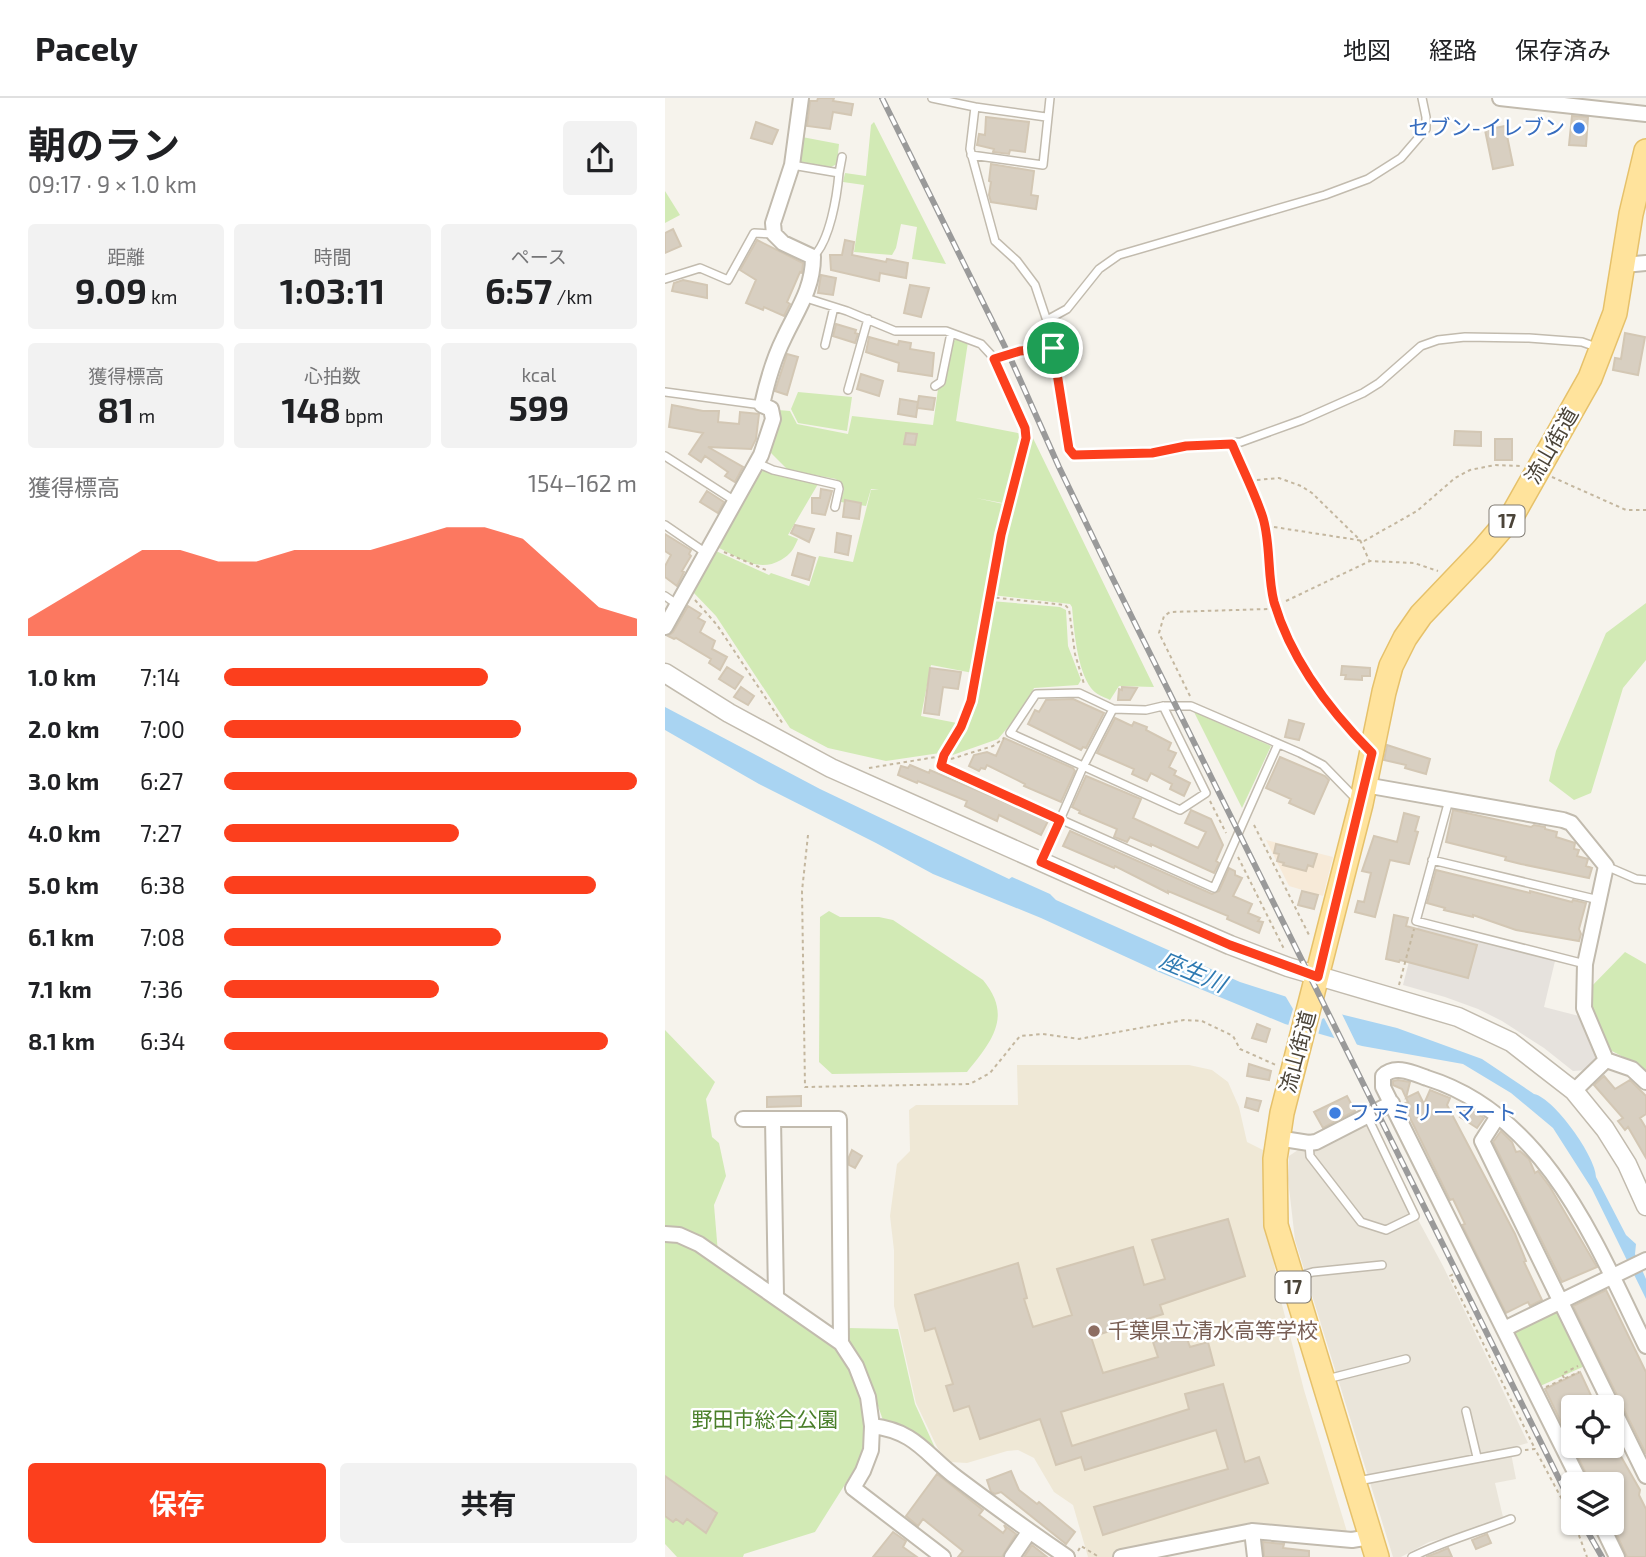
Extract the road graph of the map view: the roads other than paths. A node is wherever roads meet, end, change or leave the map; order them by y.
1 (801, 98) edge
2 (932, 98) edge
3 (1050, 98) edge
4 (1422, 98) edge
5 (1500, 98) edge
6 (975, 107) junction
7 (1646, 114) edge
8 (1046, 117) junction
9 (1646, 151) edge
10 (971, 155) junction
11 (842, 157) dead end
12 (792, 165) junction
13 (839, 173) junction
14 (774, 234) junction
15 (813, 257) junction
16 (1635, 264) edge
17 (665, 279) edge
18 (806, 298) junction
19 (834, 307) junction
20 (868, 319) junction
21 (1047, 320) junction
22 (951, 333) junction
23 (825, 345) dead end
24 (1053, 348) junction
25 (1602, 349) junction
26 (935, 386) dead end
27 (848, 390) dead end
28 (665, 392) edge
29 (762, 405) junction
30 (1232, 444) junction
31 (665, 456) edge
32 (757, 463) junction
33 (736, 502) junction
34 (835, 507) dead end
35 (665, 525) edge
36 (708, 549) junction
37 (665, 596) edge
38 (682, 599) junction
39 (665, 627) edge
40 (665, 673) edge
41 (1163, 706) junction
42 (1113, 709) junction
43 (1277, 744) junction
44 (1372, 753) junction
45 (941, 766) road end
46 (1083, 767) junction
47 (1363, 794) junction
48 (1449, 799) junction
49 (1060, 820) junction
50 (1432, 860) junction
51 (1041, 862) junction
52 (1606, 866) junction
53 (1646, 880) edge
54 (1599, 900) junction
55 (1585, 964) junction
56 (1316, 984) junction
57 (1606, 1060) junction
58 (1646, 1082) edge
59 (1574, 1091) junction
60 (1392, 1103) junction
61 (1367, 1116) junction
62 (1499, 1116) junction
63 (743, 1119) dead end
64 (773, 1119) junction
65 (1277, 1138) junction
66 (1309, 1143) junction
67 (1646, 1206) edge
68 (665, 1234) edge
69 (1646, 1259) edge
70 (1382, 1265) dead end
71 (1616, 1274) junction
72 (1291, 1279) junction
73 (776, 1296) junction
74 (1560, 1300) junction
75 (1504, 1329) junction
76 (841, 1343) junction
77 (1646, 1346) edge
78 (1406, 1359) dead end
79 (1322, 1380) junction
80 (1467, 1411) dead end
81 (872, 1426) junction
82 (1517, 1451) road end
83 (1477, 1457) junction
84 (1576, 1472) edge
85 (1646, 1476) edge
86 (1354, 1482) junction
87 (1511, 1519) dead end
88 (1252, 1531) junction
89 (1029, 1532) junction
90 (1607, 1535) edge
91 (1373, 1547) edge
92 (943, 1557) edge
93 (1012, 1557) edge
94 (1067, 1557) edge
95 (1121, 1557) edge
96 (1255, 1557) edge
97 (1412, 1557) edge
98 (1618, 1557) edge

1 - 12 street
2 - 6 lane
3 - 8 lane
4 - 21 lane
5 - 7 street
6 - 8 lane
6 - 10 lane
8 - 10 lane
9 - 16 main road, 流山街道 / 17
10 - 21 lane
11 - 13 lane
12 - 13 lane
12 - 14 street
13 - 15 lane
14 - 15 street
14 - 17 lane
15 - 18 street
16 - 25 main road, 流山街道 / 17
18 - 19 lane
18 - 29 street
19 - 20 lane
19 - 23 lane
20 - 22 lane
20 - 27 lane
21 - 24 lane
22 - 24 lane
22 - 26 lane
24 - 30 lane
25 - 30 lane
25 - 44 main road, 流山街道 / 17
28 - 29 lane
29 - 32 street
30 - 44 lane
31 - 33 lane
32 - 33 street
32 - 34 lane
33 - 36 street
35 - 36 lane
36 - 38 street
37 - 38 lane
38 - 39 street
40 - 51 street
41 - 42 lane
41 - 43 lane
41 - 46 lane
42 - 46 lane
42 - 46 lane
43 - 47 lane
43 - 49 lane
44 - 47 main road, 流山街道 / 17
45 - 49 lane
46 - 49 lane
47 - 48 street
47 - 56 main road, 流山街道 / 17
48 - 50 lane
48 - 52 street
49 - 51 lane
50 - 54 lane
50 - 55 lane
51 - 56 street
52 - 53 lane
52 - 54 street
54 - 55 street
55 - 57 street
56 - 59 street
56 - 65 main road, 流山街道 / 17
57 - 58 street
57 - 59 street
59 - 67 street
60 - 61 street
60 - 62 street
60 - 75 street
61 - 66 street
61 - 66 lane
62 - 71 street
62 - 74 street
63 - 64 street
64 - 73 street
64 - 76 street
65 - 66 street
65 - 72 main road, 流山街道 / 17
68 - 73 street
69 - 71 street
70 - 72 lane
71 - 74 street
71 - 77 street
72 - 79 main road, 流山街道 / 17
73 - 76 street
74 - 75 street
74 - 85 street
75 - 84 street
76 - 81 street
78 - 79 lane
79 - 86 main road, 流山街道 / 17
80 - 83 lane
81 - 89 street
81 - 92 street
82 - 83 lane
83 - 86 lane
86 - 91 main road, 流山街道 / 17
87 - 97 lane
88 - 91 street
88 - 95 street
88 - 96 street
89 - 93 street
89 - 94 street
90 - 98 street

